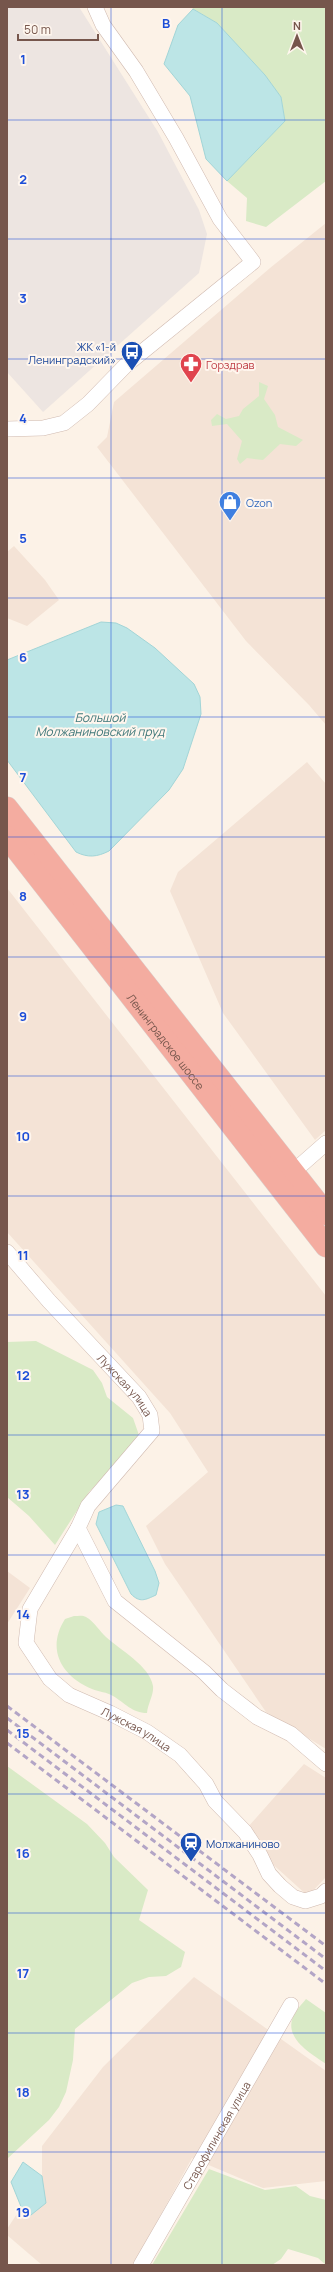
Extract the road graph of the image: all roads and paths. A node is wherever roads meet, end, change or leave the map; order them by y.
1 (95, 7) edge
2 (7, 429) edge
3 (7, 808) edge
4 (7, 837) edge
5 (326, 1143) edge
6 (293, 1172) junction
7 (326, 1214) edge
8 (326, 1246) edge
9 (7, 1252) edge
10 (78, 1528) junction
11 (326, 1764) edge
12 (326, 1891) edge
13 (291, 2005) dead end
14 (141, 2265) edge

1 - 2 street
3 - 6 highway, Ленинградское шоссе
4 - 8 highway, Ленинградское шоссе
5 - 6 street
6 - 7 highway, Ленинградское шоссе
9 - 10 street, Лужская улица
10 - 11 street
10 - 12 street, Лужская улица
13 - 14 street, Старофилинская улица

